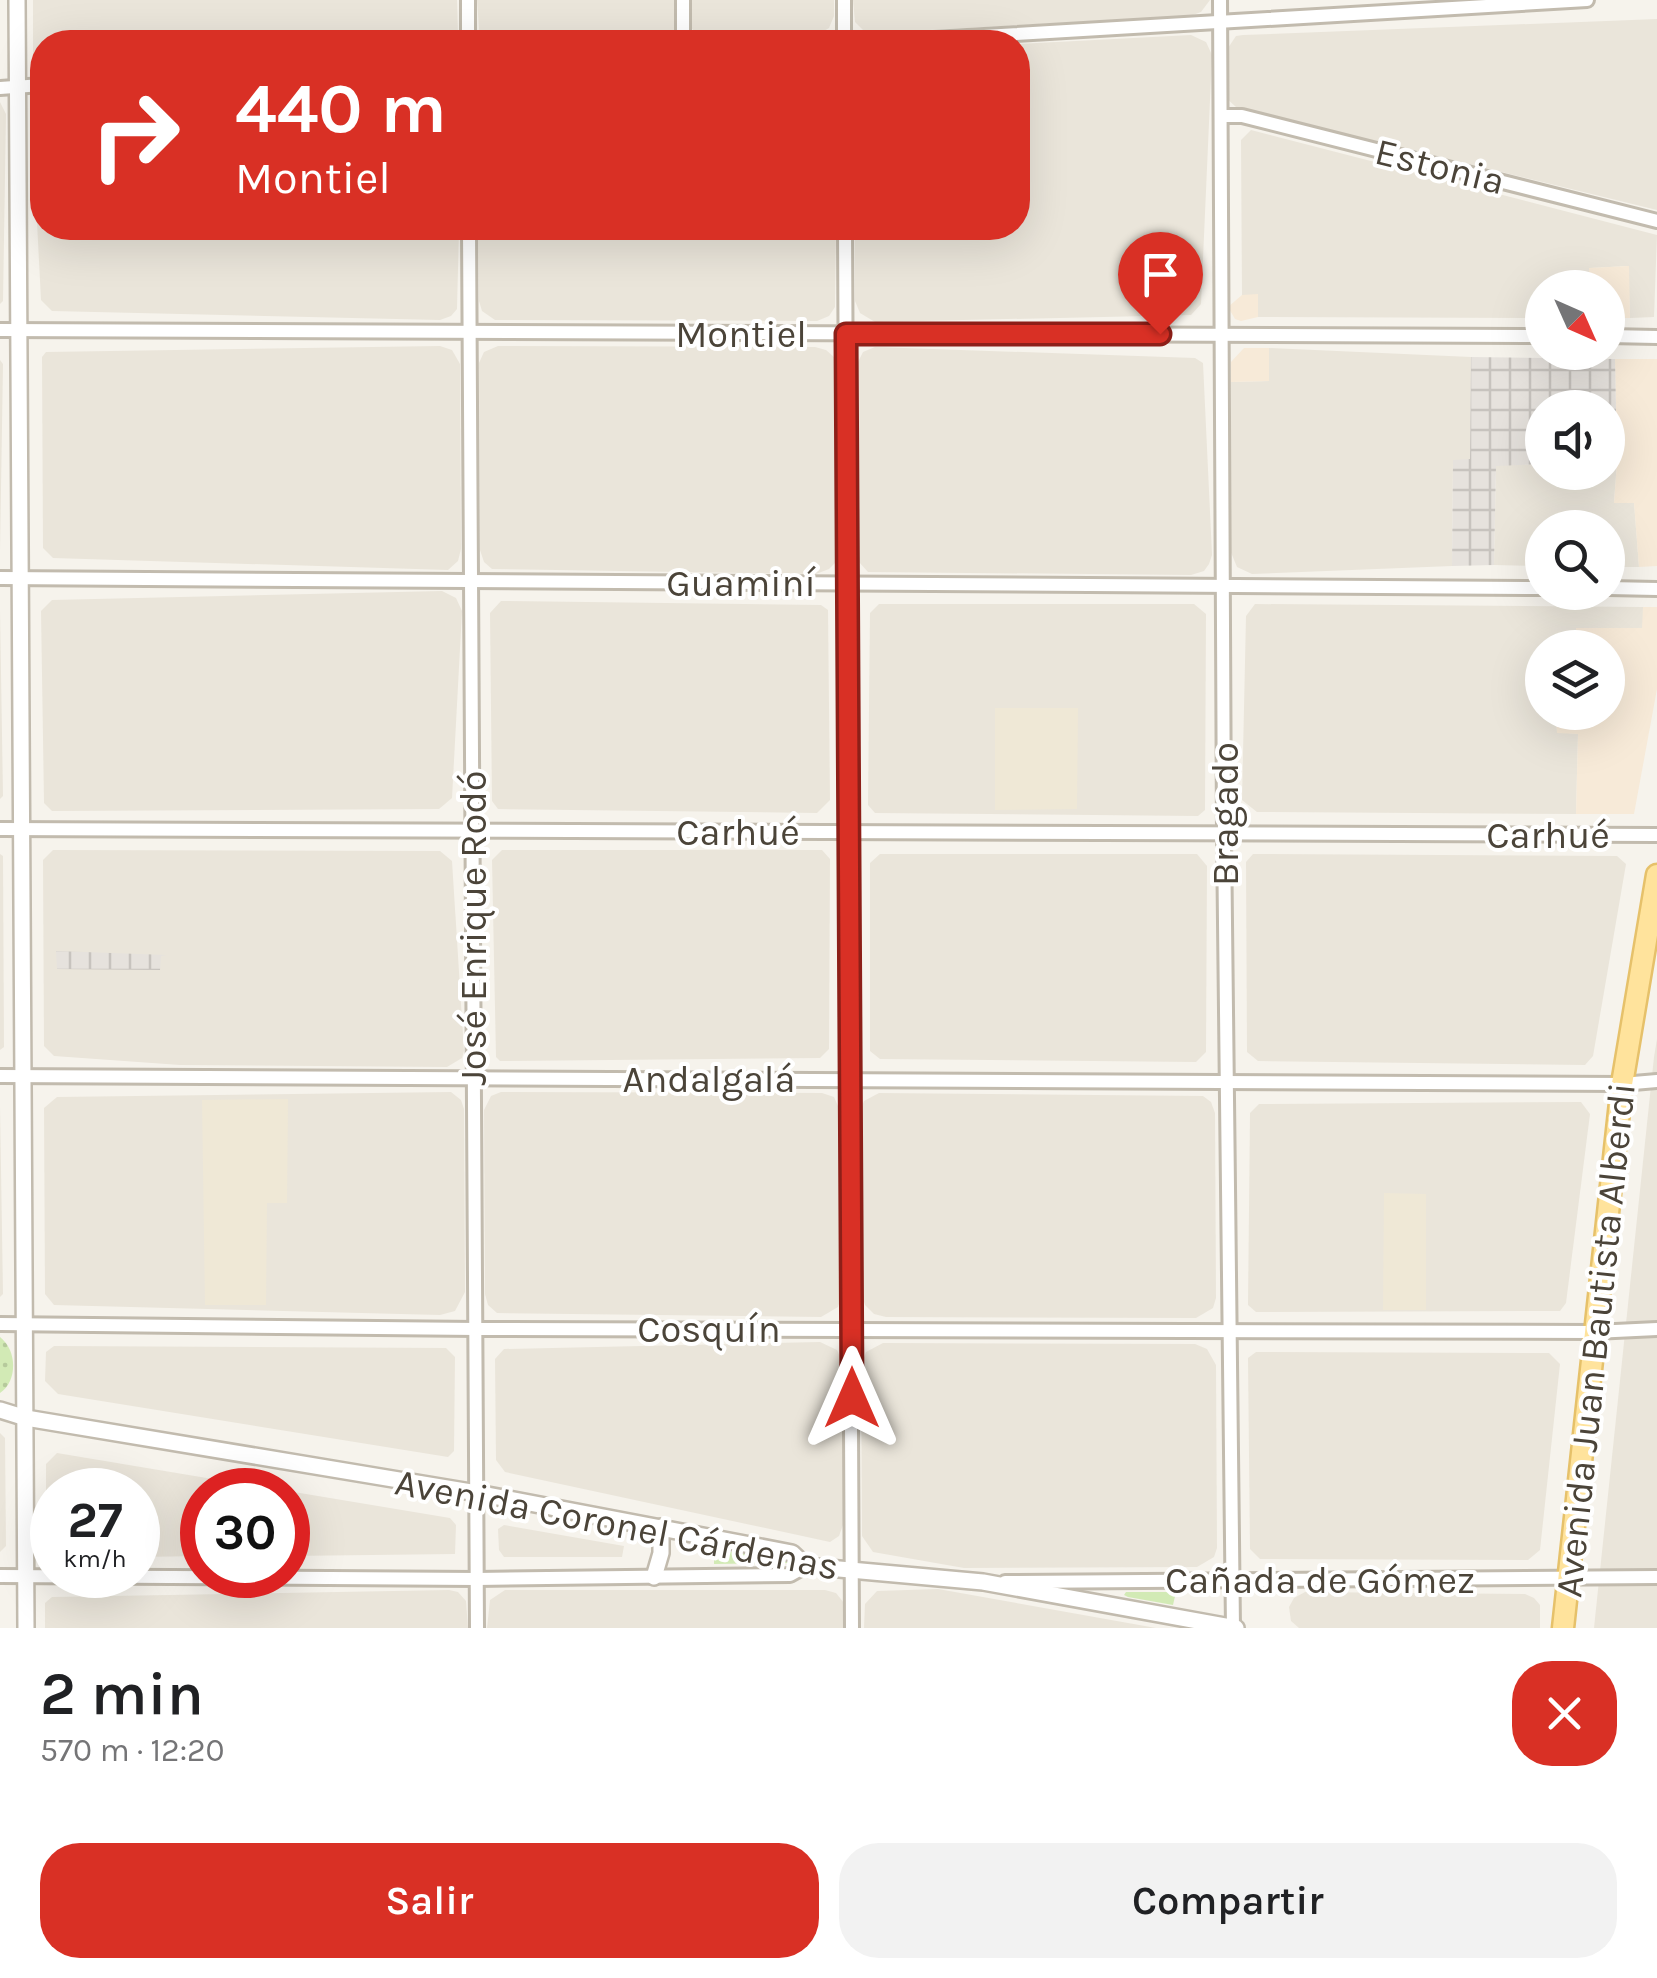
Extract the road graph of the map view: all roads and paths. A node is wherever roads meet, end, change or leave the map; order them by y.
1 (18, 0) edge
2 (468, 0) edge
3 (683, 0) edge
4 (844, 0) edge
5 (1220, 0) edge
6 (1587, 0) edge
7 (1220, 24) junction
8 (468, 30) edge
9 (683, 30) edge
10 (844, 30) edge
11 (1030, 34) edge
12 (18, 86) junction
13 (30, 86) edge
14 (0, 88) edge
15 (1222, 116) junction
16 (1657, 221) edge
17 (469, 240) edge
18 (845, 240) edge
19 (0, 330) edge
20 (20, 330) junction
21 (469, 334) junction
22 (846, 334) junction
23 (1222, 334) junction
24 (1525, 336) edge
25 (1625, 336) edge
26 (1657, 337) edge
27 (0, 578) edge
28 (22, 578) junction
29 (472, 582) junction
30 (848, 584) junction
31 (1226, 585) junction
32 (1525, 588) edge
33 (1625, 588) edge
34 (1657, 589) edge
35 (0, 829) edge
36 (23, 829) junction
37 (472, 832) junction
38 (848, 832) junction
39 (1224, 834) junction
40 (1657, 836) edge
41 (1657, 874) edge
42 (1653, 925) edge
43 (0, 1076) edge
44 (24, 1076) junction
45 (474, 1079) junction
46 (850, 1079) junction
47 (1657, 1081) edge
48 (1227, 1082) junction
49 (1622, 1084) junction
50 (0, 1324) edge
51 (24, 1324) junction
52 (852, 1328) junction
53 (476, 1329) junction
54 (1657, 1329) edge
55 (1230, 1330) junction
56 (1594, 1332) junction
57 (0, 1410) edge
58 (26, 1418) junction
59 (477, 1493) junction
60 (661, 1527) junction
61 (806, 1566) junction
62 (852, 1570) junction
63 (0, 1576) edge
64 (26, 1576) junction
65 (654, 1576) junction
66 (1657, 1577) edge
67 (477, 1579) junction
68 (1569, 1579) junction
69 (1232, 1580) junction
70 (983, 1582) junction
71 (26, 1628) edge
72 (477, 1628) edge
73 (852, 1628) edge
74 (1234, 1628) edge
75 (1563, 1628) edge

1 - 12 street
2 - 8 street
3 - 9 street
4 - 10 street
5 - 7 street, Bragado
6 - 7 street
7 - 11 street
7 - 15 street, Bragado
12 - 13 street
12 - 14 street
12 - 20 street
15 - 16 street, Estonia
15 - 23 street, Bragado
17 - 21 street, José Enrique Rodó
18 - 22 street
19 - 20 street, Montiel
20 - 21 street, Montiel
20 - 28 street
21 - 22 street, Montiel
21 - 29 street, José Enrique Rodó
22 - 23 street, Montiel
22 - 30 street
23 - 24 street, Montiel
23 - 31 street, Bragado
25 - 26 street
27 - 28 street, Guaminí
28 - 29 street, Guaminí
28 - 36 street
29 - 30 street, Guaminí
29 - 37 street, José Enrique Rodó
30 - 31 street, Guaminí
30 - 38 street
31 - 32 street, Guaminí
31 - 39 street, Bragado
33 - 34 street
35 - 36 street, Carhué
36 - 37 street, Carhué
36 - 44 street
37 - 38 street, Carhué
37 - 45 street, José Enrique Rodó
38 - 39 street, Carhué
38 - 46 street
39 - 40 street, Carhué
39 - 48 street, Bragado
41 - 42 main road, Avenida Juan Bautista Alberdi
42 - 49 main road, Avenida Juan Bautista Alberdi
43 - 44 street, Andalgalá
44 - 45 street, Andalgalá
44 - 51 street
45 - 46 street, Andalgalá
45 - 53 street, José Enrique Rodó
46 - 48 street, Andalgalá
46 - 52 street
47 - 49 street, Andalgalá
48 - 49 street, Andalgalá
48 - 55 street, Bragado
49 - 56 main road, Avenida Juan Bautista Alberdi
50 - 51 street, Cosquín
51 - 53 street, Cosquín
51 - 58 street
52 - 53 street, Cosquín
52 - 55 street, Cosquín
52 - 62 street
53 - 59 street, José Enrique Rodó
54 - 56 street, Cosquín
55 - 56 street, Cosquín
55 - 69 street, Bragado
56 - 68 main road, Avenida Juan Bautista Alberdi
57 - 58 street, Avenida Coronel Cárdenas
58 - 59 street, Avenida Coronel Cárdenas
58 - 64 street
59 - 60 street, Avenida Coronel Cárdenas
59 - 67 street, José Enrique Rodó
60 - 61 street, Avenida Coronel Cárdenas
60 - 65 street
61 - 62 street, Avenida Coronel Cárdenas
61 - 65 street
62 - 70 street, Avenida Coronel Cárdenas
62 - 73 street
63 - 64 street
64 - 67 street
64 - 71 street
65 - 67 street
66 - 68 street, Cañada de Gómez
67 - 72 street, José Enrique Rodó
68 - 69 street, Cañada de Gómez
68 - 75 main road, Avenida Juan Bautista Alberdi
69 - 70 street, Cañada de Gómez
69 - 74 street, Bragado
70 - 74 street, Avenida Coronel Cárdenas

